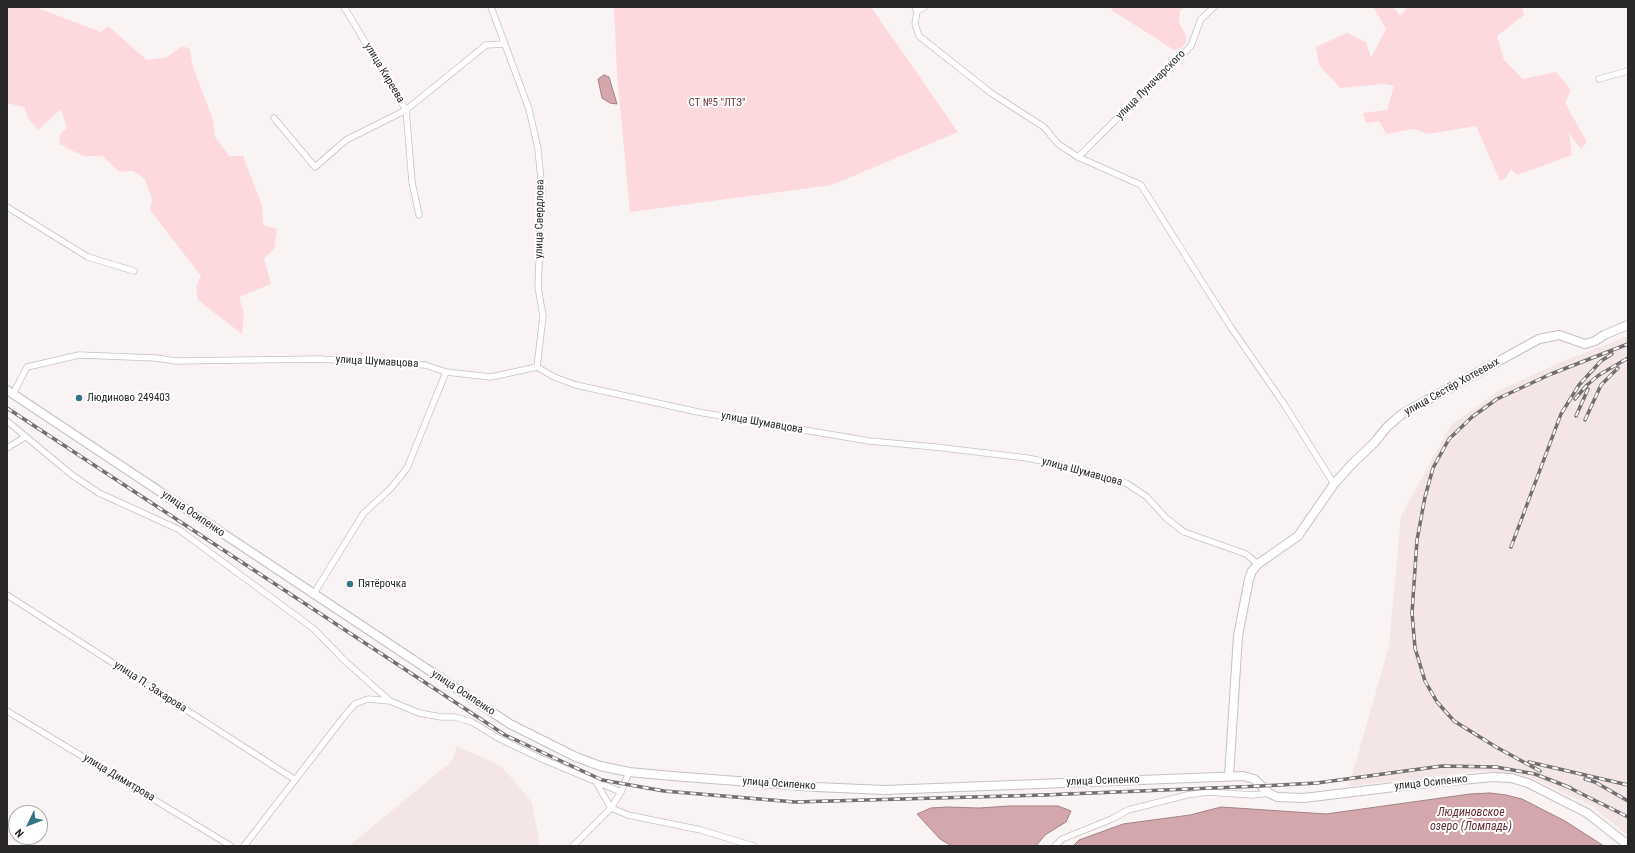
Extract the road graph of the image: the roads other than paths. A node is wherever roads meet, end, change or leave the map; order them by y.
1 (344, 7) edge
2 (491, 7) edge
3 (924, 7) edge
4 (1214, 7) edge
5 (916, 9) edge
6 (505, 44) junction
7 (1628, 70) edge
8 (1599, 79) dead end
9 (406, 110) junction
10 (274, 118) dead end
11 (1078, 157) junction
12 (7, 207) edge
13 (419, 215) dead end
14 (134, 271) dead end
15 (1628, 325) edge
16 (245, 358) joint
17 (537, 367) junction
18 (446, 372) junction
19 (10, 392) edge
20 (7, 421) edge
21 (25, 437) junction
22 (7, 448) edge
23 (1334, 484) junction
24 (1258, 564) junction
25 (7, 595) edge
26 (313, 595) junction
27 (390, 701) junction
28 (7, 711) edge
29 (629, 772) junction
30 (1229, 776) junction
31 (294, 779) junction
32 (596, 782) junction
33 (621, 792) junction
34 (1269, 793) junction
35 (611, 808) junction
36 (1628, 845) edge
37 (231, 846) edge
38 (244, 846) edge
39 (573, 846) edge
40 (753, 846) edge
41 (1054, 846) edge

1 - 9 street, улица Киреева
2 - 6 street, улица Свердлова
3 - 5 street
4 - 11 street, улица Луначарского
5 - 11 street
6 - 9 street
6 - 17 street, улица Свердлова
7 - 8 street
9 - 10 street
9 - 13 street, улица Киреева
11 - 23 street
12 - 14 street
15 - 23 street, улица Сестёр Хотеевых
16 - 18 street, улица Шумавцова
16 - 19 street, улица Осипенко
17 - 18 street, улица Шумавцова
17 - 24 street, улица Шумавцова
18 - 26 street
19 - 26 street, улица Осипенко
20 - 21 street
21 - 22 street
21 - 27 street
23 - 24 street, улица Сестёр Хотеевых
24 - 30 street
25 - 31 street, улица П. Захарова
26 - 29 street, улица Осипенко
27 - 31 street
27 - 32 street
28 - 37 street, улица Димитрова
29 - 30 street, улица Осипенко
29 - 33 street
30 - 34 street, улица Осипенко
31 - 38 street
32 - 33 street
32 - 35 street
33 - 35 street
34 - 36 street, улица Осипенко
34 - 41 street
35 - 39 street
35 - 40 street

